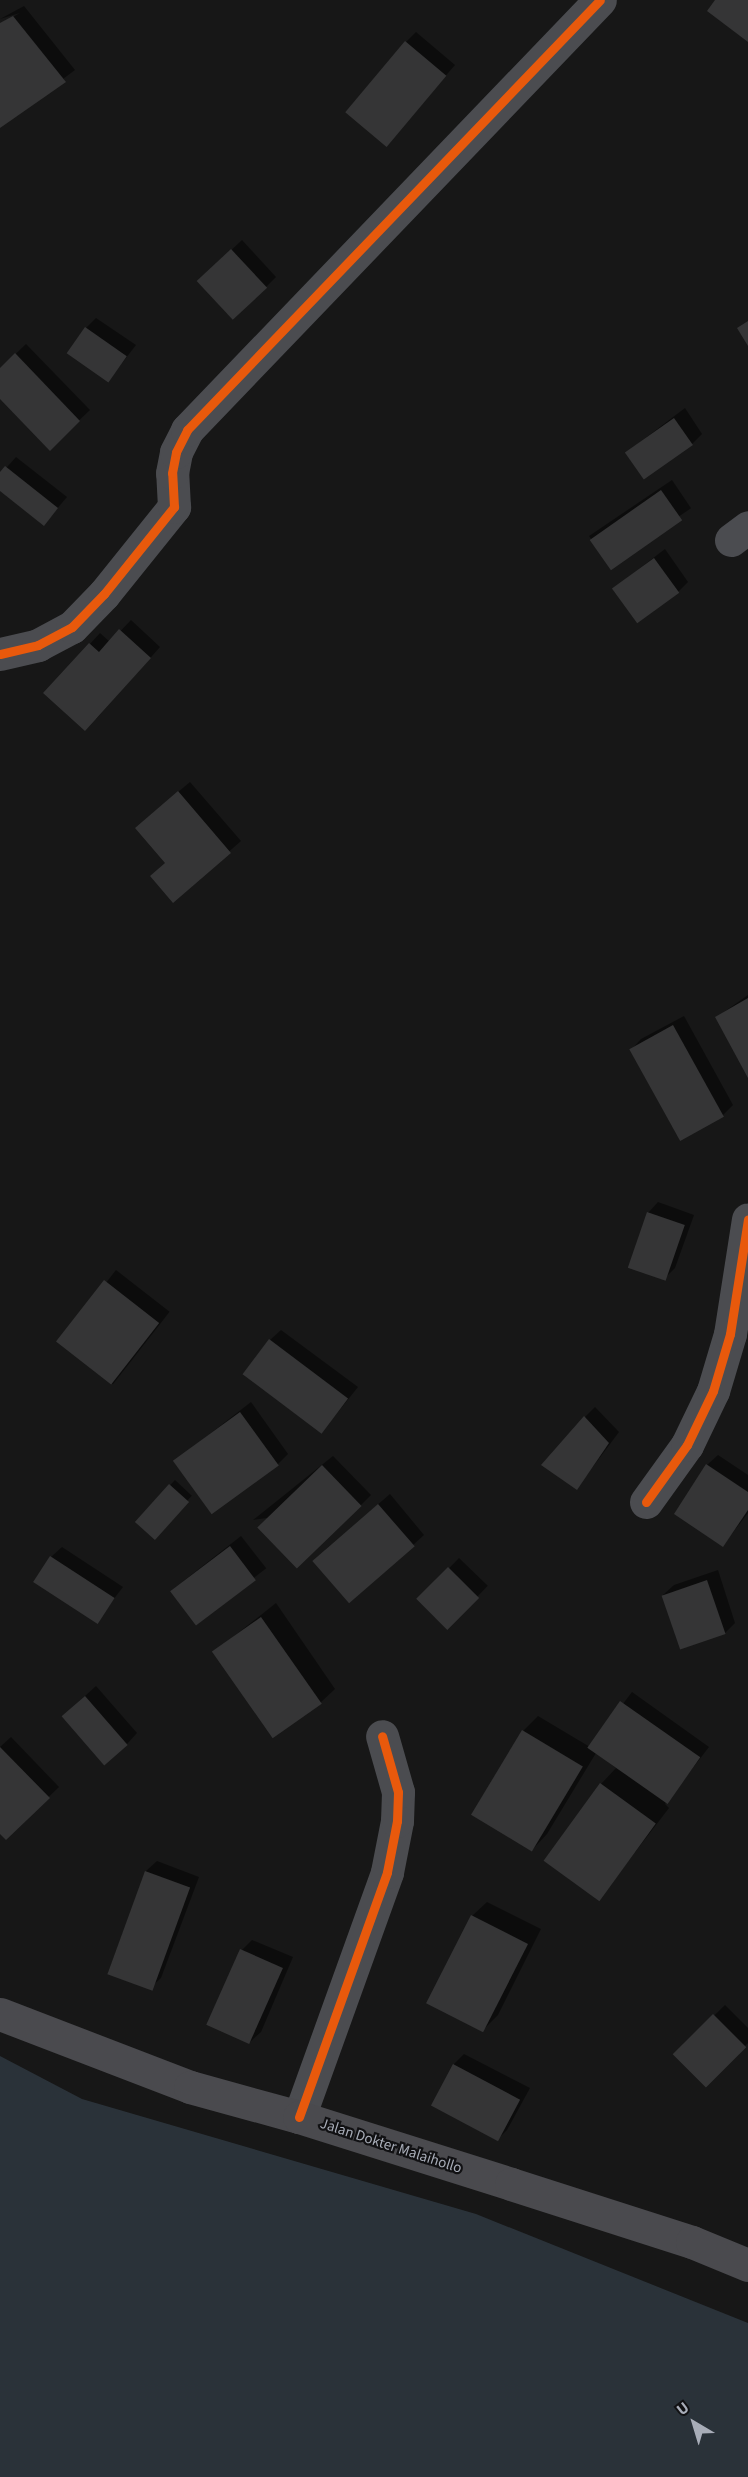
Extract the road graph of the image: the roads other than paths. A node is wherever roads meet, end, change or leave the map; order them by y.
1 (600, 0) edge
2 (0, 654) edge
3 (748, 1219) edge
4 (646, 1502) dead end
5 (382, 1736) dead end
6 (0, 2014) edge
7 (299, 2116) junction
8 (748, 2265) edge

1 - 2 street
3 - 4 street
5 - 7 street
6 - 7 main road, Jalan Dokter Malaihollo
7 - 8 main road, Jalan Dokter Malaihollo

